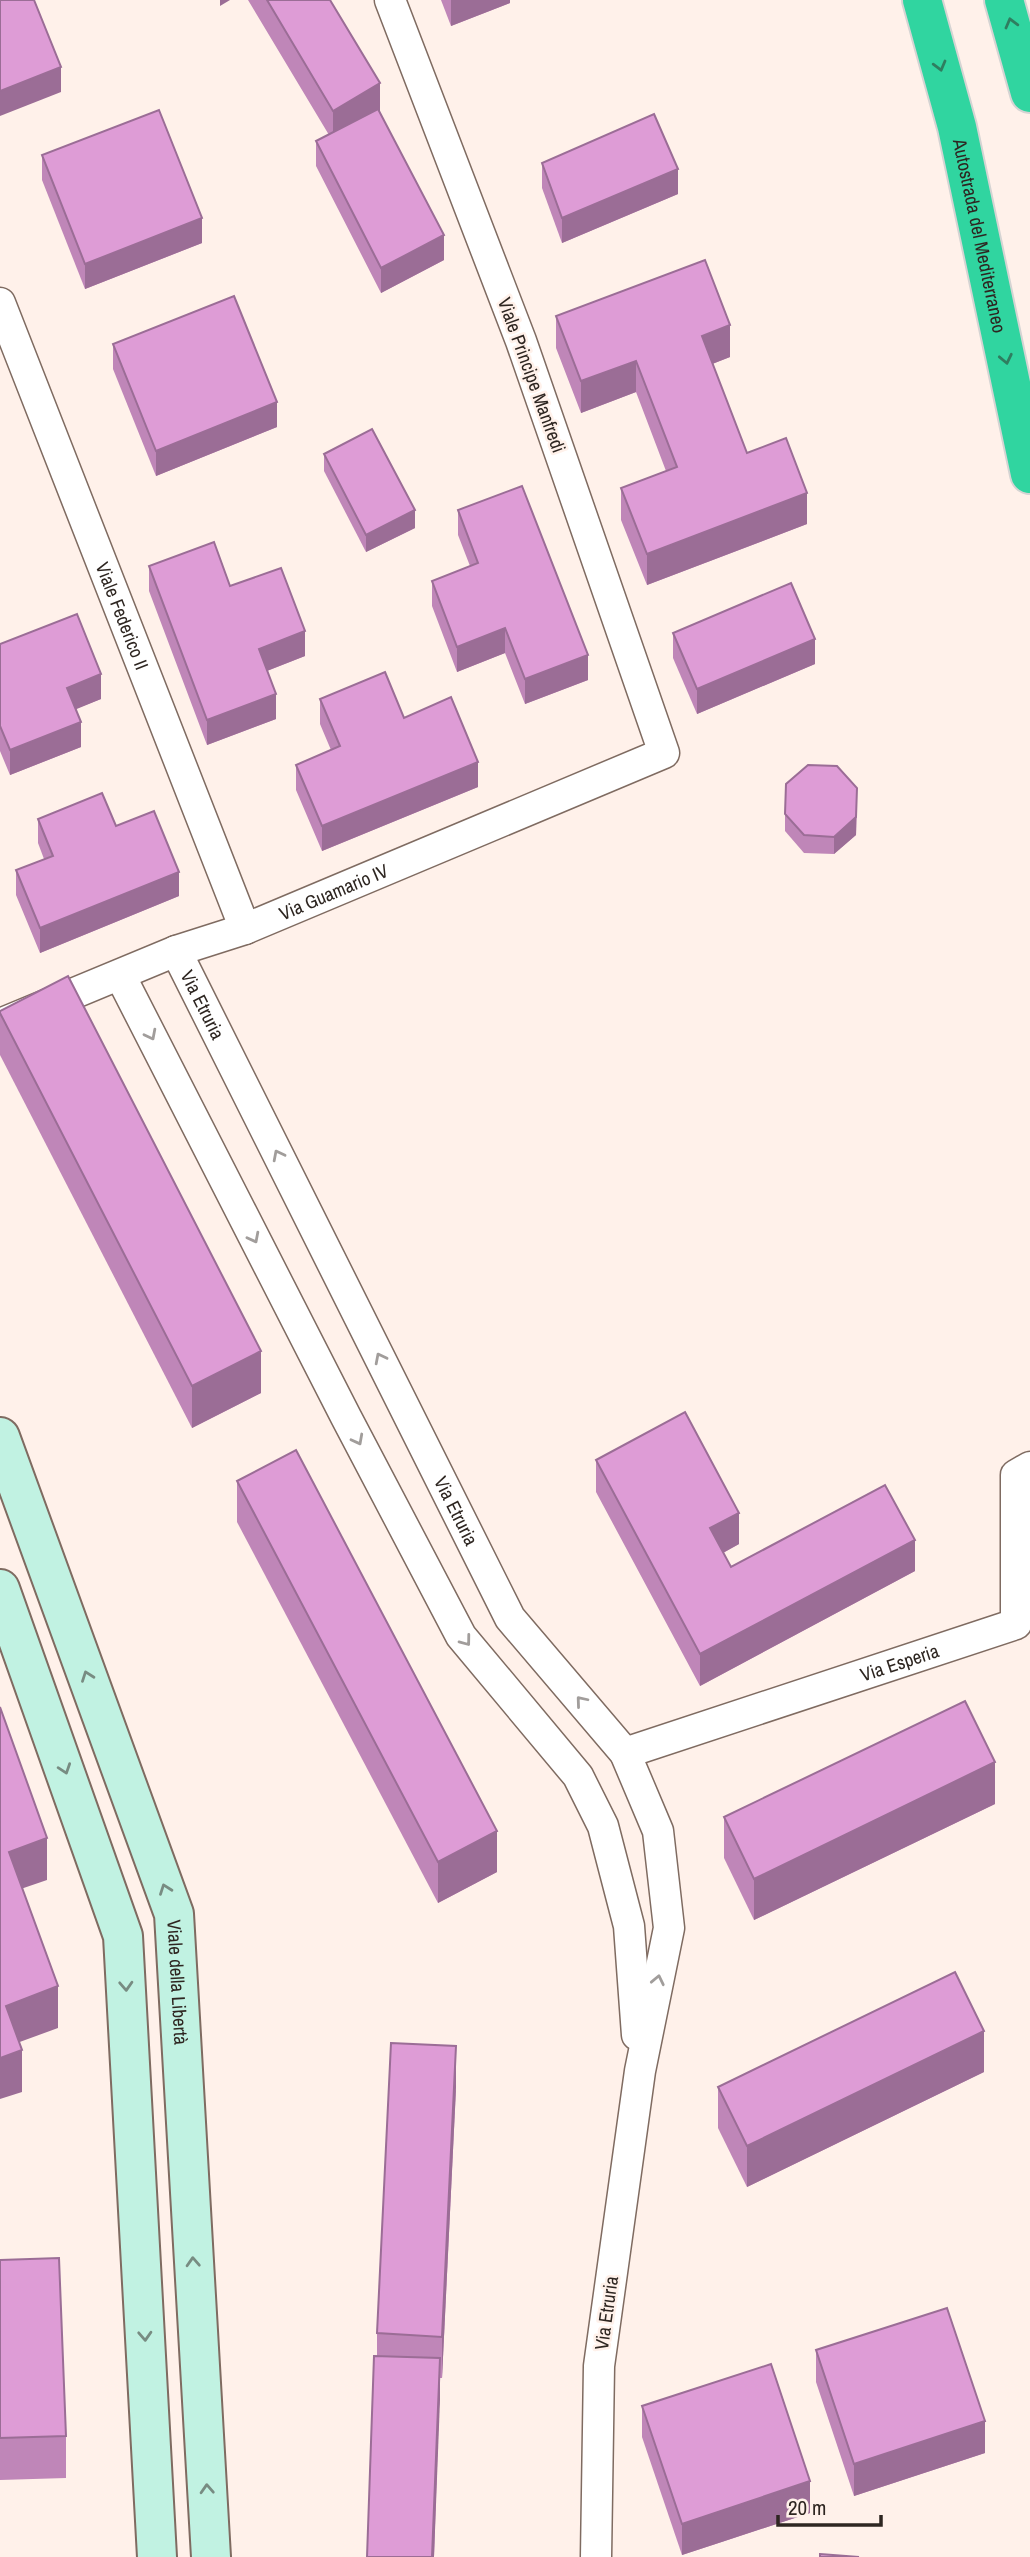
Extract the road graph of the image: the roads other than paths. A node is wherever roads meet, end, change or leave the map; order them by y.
1 (390, 0) edge
2 (922, 0) edge
3 (1004, 0) edge
4 (1030, 93) edge
5 (0, 303) edge
6 (1030, 474) edge
7 (664, 753) joint
8 (245, 929) junction
9 (176, 951) junction
10 (120, 975) junction
11 (0, 1024) edge
12 (0, 1437) edge
13 (1030, 1467) edge
14 (0, 1589) edge
15 (11, 1654) edge
16 (625, 1753) junction
17 (639, 2070) junction
18 (157, 2557) edge
19 (211, 2557) edge
20 (596, 2557) edge

1 - 7 street, Viale Principe Manfredi
2 -> 6 highway, Autostrada del Mediterraneo
4 -> 3 highway
5 - 8 street, Viale Federico II
7 - 8 street, Via Guamario IV
8 - 9 street, Via Guamario IV
9 - 10 street, Via Guamario IV
16 -> 9 street, Via Etruria
10 - 11 street, Via Guamario IV
10 -> 17 street, Via Etruria
19 -> 12 street, Viale della Libertà
13 - 16 street, Via Esperia
14 - 15 street
15 -> 18 street
17 -> 16 street, Via Etruria
17 - 20 street, Via Etruria

